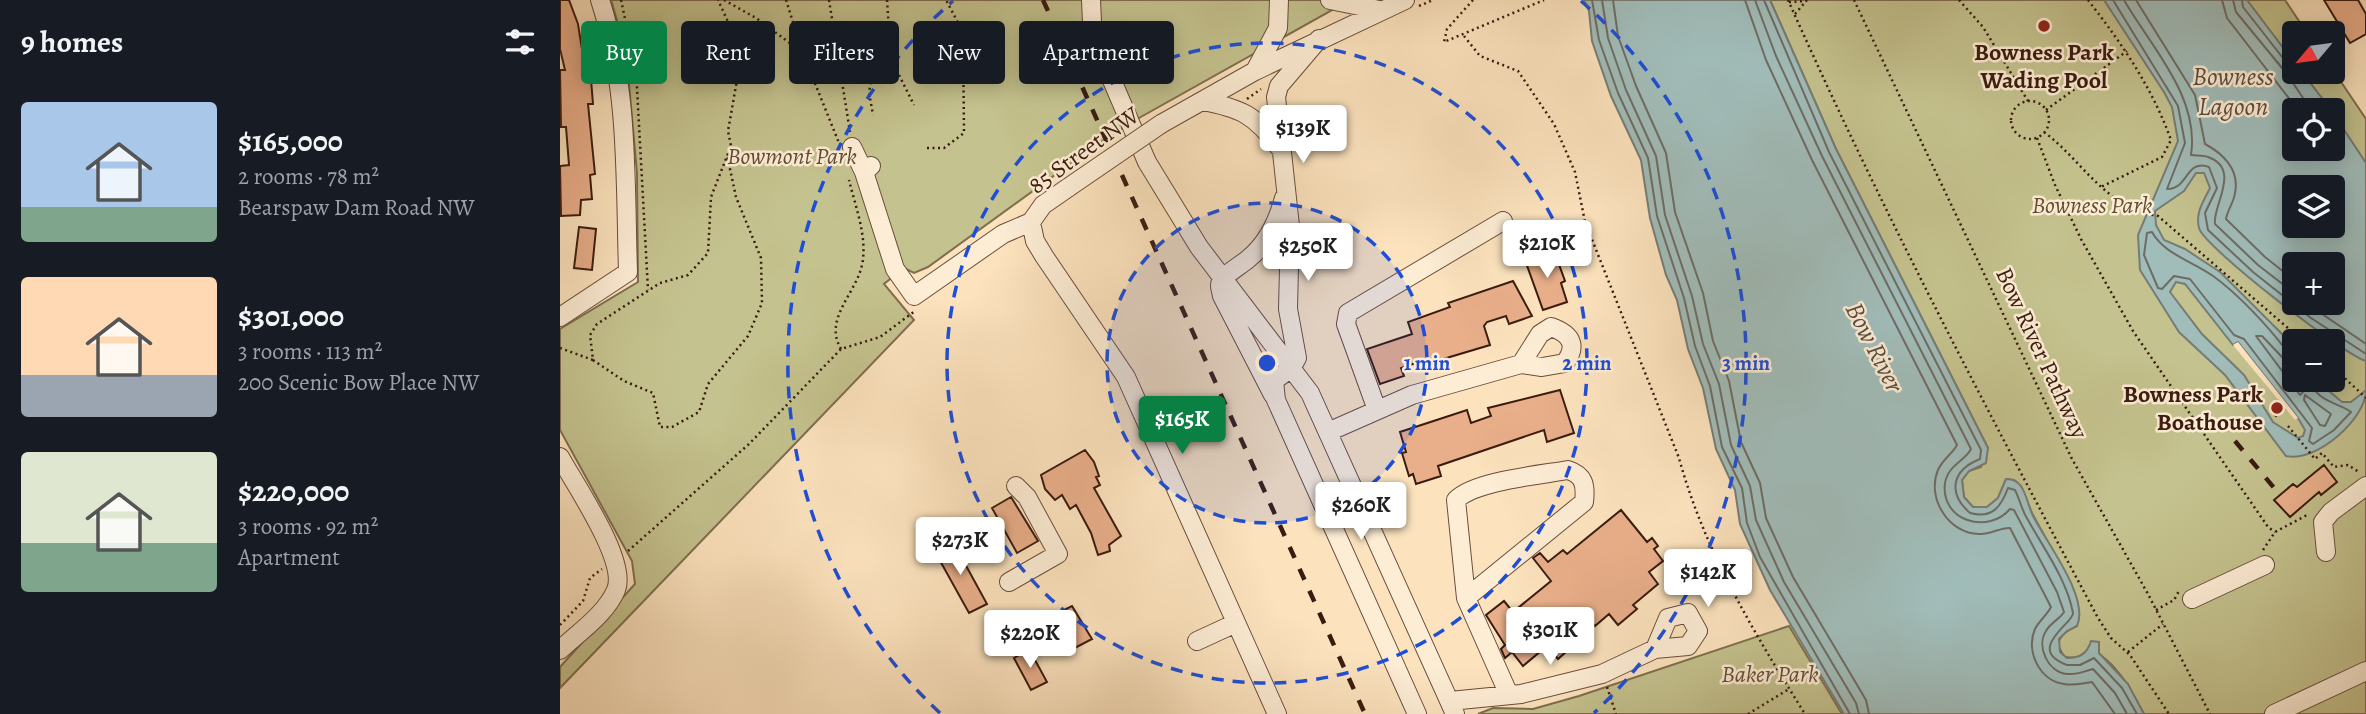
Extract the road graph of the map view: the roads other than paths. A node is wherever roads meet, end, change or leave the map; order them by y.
1 (600, 0) edge
2 (1091, 0) edge
3 (1279, 0) edge
4 (1330, 0) edge
5 (1405, 0) edge
6 (1379, 10) junction
7 (1319, 39) junction
8 (1255, 71) junction
9 (1202, 101) junction
10 (852, 147) road end
11 (1279, 147) junction
12 (1286, 191) junction
13 (1503, 221) dead end
14 (1031, 222) junction
15 (1223, 279) junction
16 (560, 317) edge
17 (1521, 364) dead end
18 (1292, 367) junction
19 (1276, 400) junction
20 (1377, 410) junction
21 (1328, 432) junction
22 (560, 457) edge
23 (1016, 486) dead end
24 (2366, 486) edge
25 (2326, 552) dead end
26 (2261, 560) road end
27 (1009, 582) dead end
28 (2189, 593) road end
29 (1466, 597) junction
30 (1236, 623) junction
31 (1197, 640) dead end
32 (1655, 649) dead end
33 (560, 650) edge
34 (2366, 671) edge
35 (1509, 695) junction
36 (1453, 707) edge
37 (1277, 714) edge
38 (1417, 714) edge
39 (2274, 714) edge

1 - 16 street
2 - 15 street
3 - 8 street
4 - 6 street
5 - 6 street, 85 Street NW
6 - 7 street, 85 Street NW
7 - 8 street, 85 Street NW
7 - 11 street
8 - 9 street, 85 Street NW
9 - 11 street
9 - 14 street, 85 Street NW, bridge
10 - 14 street, 85 Street NW
11 - 12 street
12 - 15 street
12 - 18 street
13 - 20 street
14 - 30 street
15 - 18 street
15 - 19 street
17 - 20 street
18 - 19 street
18 - 21 street
19 - 38 street
20 - 21 street
21 - 36 street
22 - 33 street
23 - 27 street
24 - 25 street
26 - 28 street
29 - 29 street
29 - 35 street
30 - 31 street
30 - 37 street
32 - 35 street
34 - 39 street
35 - 36 street

